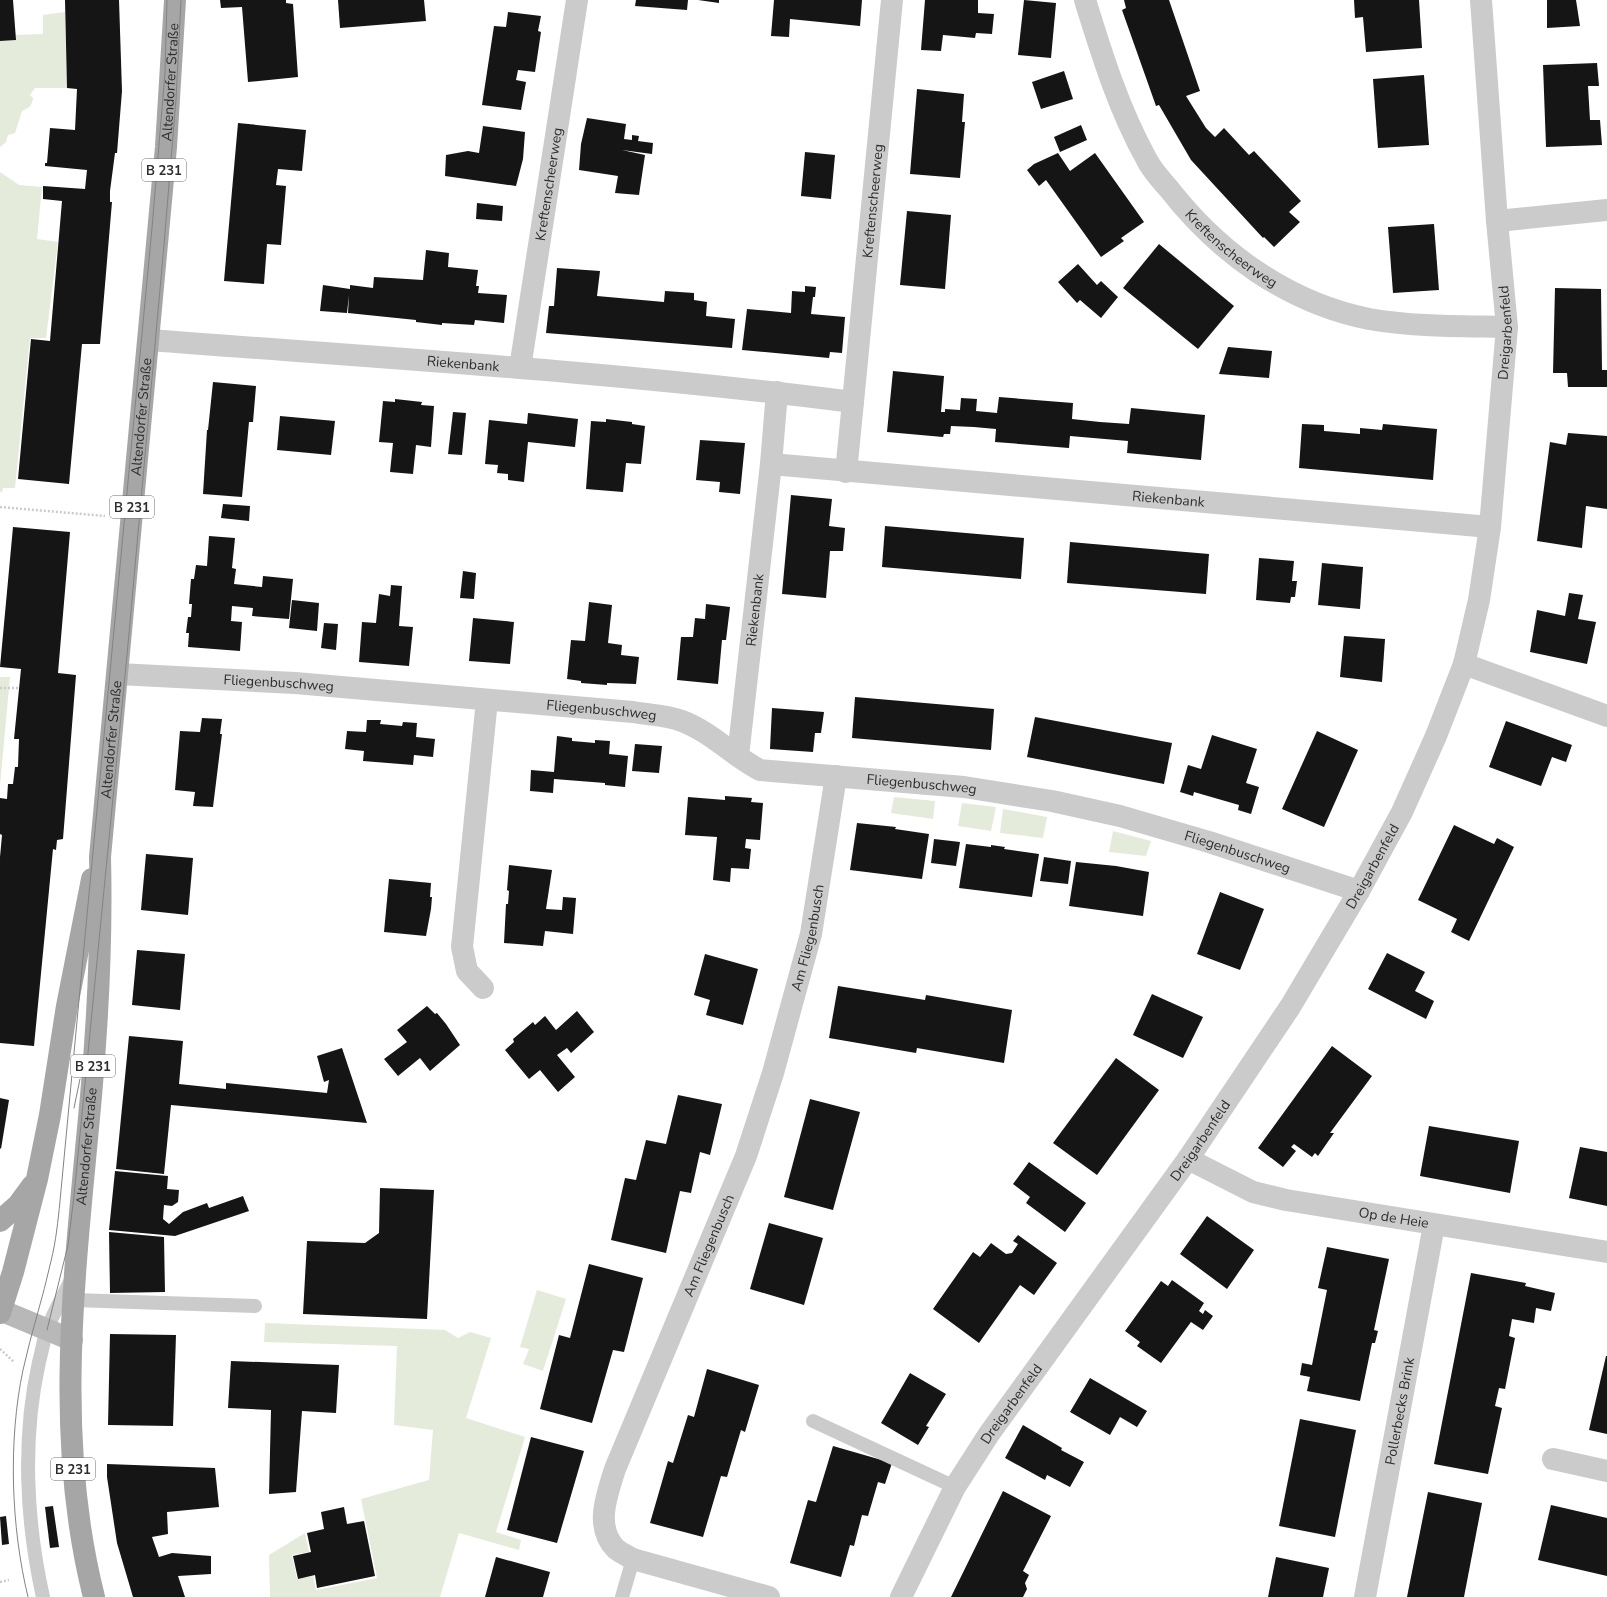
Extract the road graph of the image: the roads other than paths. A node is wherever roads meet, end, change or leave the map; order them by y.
1 (175, 0) edge
2 (577, 0) edge
3 (892, 0) edge
4 (1085, 0) edge
5 (1481, 0) edge
6 (1607, 210) edge
7 (1497, 221) junction
8 (1508, 327) junction
9 (149, 340) junction
10 (520, 368) junction
11 (778, 392) junction
12 (853, 402) junction
13 (771, 464) junction
14 (846, 472) junction
15 (1490, 527) junction
16 (1464, 664) junction
17 (118, 674) junction
18 (486, 700) junction
19 (1607, 716) edge
20 (738, 756) junction
21 (836, 776) junction
22 (100, 858) junction
23 (1359, 891) junction
24 (483, 988) dead end
25 (1188, 1159) junction
26 (37, 1179) junction
27 (0, 1221) edge
28 (1434, 1225) junction
29 (1607, 1252) edge
30 (74, 1274) junction
31 (73, 1300) junction
32 (255, 1306) dead end
33 (0, 1311) edge
34 (47, 1330) junction
35 (72, 1340) junction
36 (813, 1420) dead end
37 (1553, 1459) dead end
38 (1607, 1471) edge
39 (955, 1487) junction
40 (633, 1559) junction
41 (43, 1597) edge
42 (94, 1597) edge
43 (622, 1597) edge
44 (769, 1597) edge
45 (901, 1597) edge
46 (1365, 1597) edge

1 - 9 main road, Altendorfer Straße / B 231
2 - 10 street, Kreftenscheerweg
3 - 12 street, Kreftenscheerweg
4 - 8 street, Kreftenscheerweg
5 - 7 street, Dreigarbenfeld
6 - 7 street
7 - 8 street, Dreigarbenfeld
8 - 15 street, Dreigarbenfeld
9 - 10 street, Riekenbank
9 - 17 main road, Altendorfer Straße / B 231
10 - 11 street, Riekenbank
11 - 12 street, Riekenbank
11 - 13 street, Riekenbank
12 - 14 street
13 - 14 street, Riekenbank
13 - 20 street, Riekenbank
14 - 15 street, Riekenbank
15 - 16 street, Dreigarbenfeld
16 - 19 street
16 - 23 street, Dreigarbenfeld
17 - 18 street, Fliegenbuschweg
17 - 22 main road, Altendorfer Straße / B 231
18 - 20 street, Fliegenbuschweg
18 - 24 street
20 - 21 street, Fliegenbuschweg
21 - 23 street, Fliegenbuschweg
21 - 40 street, Am Fliegenbusch
22 - 26 main road, Altendorfer Straße / B 231
22 - 30 main road, Altendorfer Straße / B 231
23 - 25 street, Dreigarbenfeld
25 - 28 street, Op de Heie
25 - 39 street, Dreigarbenfeld
26 - 27 main road
26 - 33 main road, Altendorfer Straße / B 231
28 - 29 street, Op de Heie
28 - 46 street, Pollerbecks Brink
30 - 31 main road, Altendorfer Straße / B 231
30 - 34 lane
31 - 32 lane
31 - 35 main road, Altendorfer Straße / B 231
33 - 34 main road
34 - 35 main road
34 - 41 lane
35 - 42 main road, B 231
36 - 39 lane
37 - 38 street
39 - 45 street, Dreigarbenfeld
40 - 43 lane
40 - 44 street, Am Fliegenbusch

